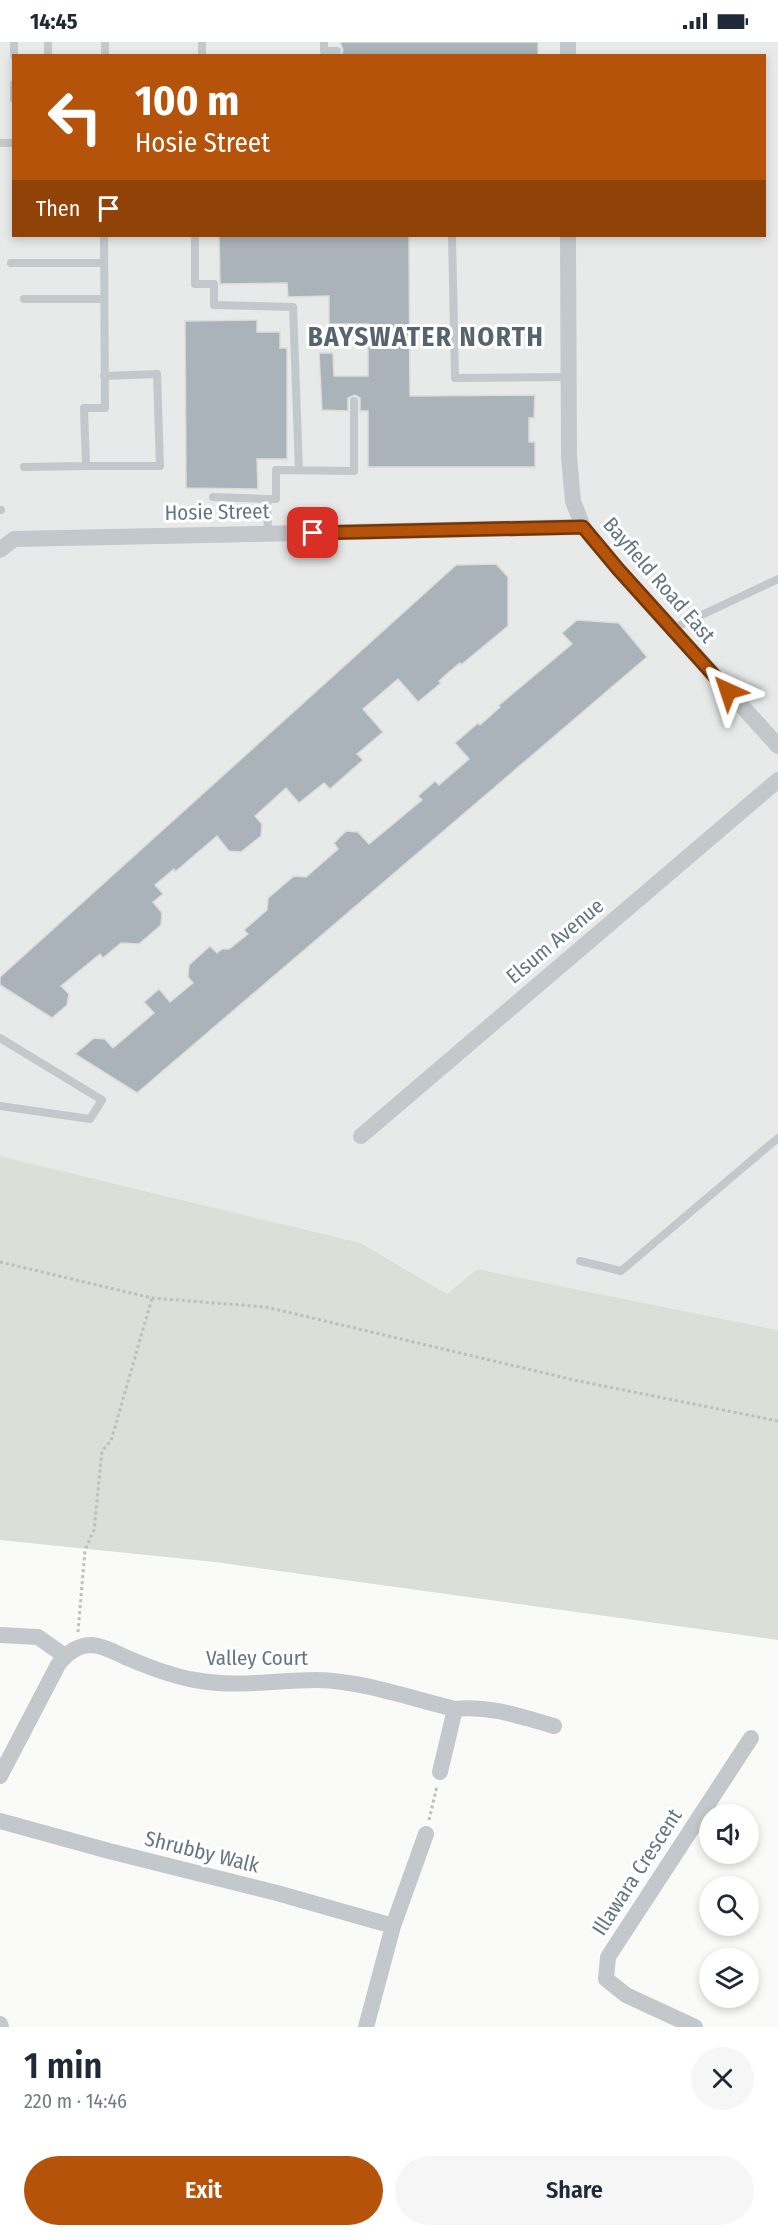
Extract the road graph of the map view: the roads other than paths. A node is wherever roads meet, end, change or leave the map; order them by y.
1 (324, 42) edge
2 (337, 51) dead end
3 (2, 143) dead end
4 (12, 143) edge
5 (104, 237) edge
6 (195, 237) edge
7 (452, 237) edge
8 (568, 237) edge
9 (11, 263) dead end
10 (104, 263) junction
11 (24, 299) dead end
12 (104, 299) junction
13 (105, 375) junction
14 (569, 377) junction
15 (354, 401) dead end
16 (86, 466) junction
17 (24, 467) dead end
18 (299, 470) junction
19 (213, 497) dead end
20 (267, 499) junction
21 (583, 527) junction
22 (268, 534) junction
23 (0, 550) edge
24 (778, 579) edge
25 (672, 629) junction
26 (775, 739) edge
27 (778, 780) edge
28 (0, 1038) edge
29 (0, 1106) edge
30 (361, 1136) dead end
31 (778, 1138) edge
32 (580, 1261) dead end
33 (0, 1635) edge
34 (71, 1652) junction
35 (455, 1709) junction
36 (554, 1726) dead end
37 (751, 1738) dead end
38 (440, 1772) road end
39 (0, 1776) edge
40 (0, 1821) edge
41 (426, 1834) road end
42 (393, 1926) junction
43 (366, 2027) edge
44 (695, 2027) edge

1 - 2 lane
3 - 4 lane
5 - 10 lane
6 - 18 lane
7 - 14 lane
8 - 14 street, Bayfield Road East
9 - 10 lane
10 - 12 lane
11 - 12 lane
12 - 13 lane
13 - 16 lane
13 - 16 lane
14 - 21 street, Bayfield Road East
15 - 18 lane
16 - 17 lane
18 - 20 lane
19 - 20 lane
20 - 22 lane
21 - 22 street, Hosie Street
21 - 25 street, Bayfield Road East
22 - 23 street, Hosie Street
24 - 25 lane
25 - 26 street, Bayfield Road East
27 - 30 street, Elsum Avenue
28 - 29 lane
31 - 32 lane
33 - 34 street
34 - 35 street, Valley Court
34 - 39 street
35 - 36 street, Valley Court
35 - 38 street
37 - 44 street, Illawara Crescent
40 - 42 street, Shrubby Walk
41 - 42 street
42 - 43 street

